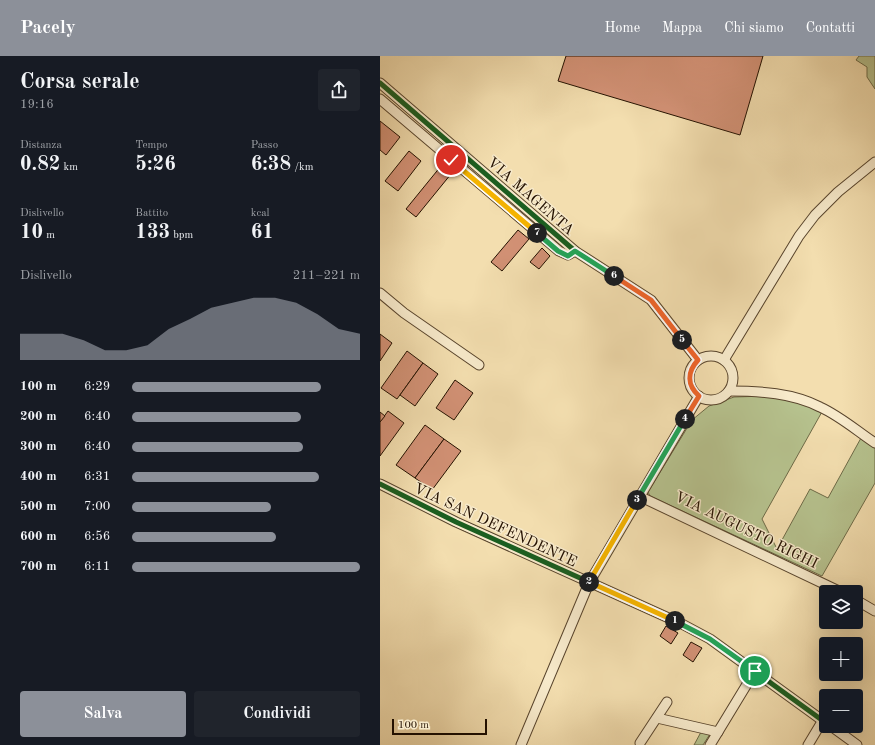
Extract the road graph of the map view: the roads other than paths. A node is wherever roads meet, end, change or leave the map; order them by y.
1 (380, 83) edge
2 (380, 99) edge
3 (875, 162) edge
4 (575, 251) junction
5 (380, 293) edge
6 (698, 360) junction
7 (724, 360) junction
8 (479, 365) dead end
9 (729, 391) junction
10 (699, 396) junction
11 (875, 443) edge
12 (380, 484) edge
13 (639, 496) junction
14 (589, 582) junction
15 (826, 585) edge
16 (863, 604) edge
17 (875, 611) edge
18 (755, 671) junction
19 (667, 702) dead end
20 (819, 717) edge
21 (657, 718) junction
22 (819, 728) edge
23 (718, 732) junction
24 (841, 733) edge
25 (640, 743) dead end
26 (521, 745) edge
27 (710, 745) edge
28 (808, 745) edge
29 (857, 745) edge

1 - 4 street, VIA MAGENTA
2 - 4 street, VIA MAGENTA
3 - 7 street
4 - 6 street, VIA MAGENTA
5 - 8 street
6 - 7 street
6 - 10 street
7 - 9 street
9 - 10 street
9 - 11 street
10 - 13 street
12 - 14 street, VIA SAN DEFENDENTE
13 - 14 street
13 - 15 street, VIA AUGUSTO RIGHI
14 - 18 street, VIA SAN DEFENDENTE
14 - 26 street
16 - 17 street
18 - 20 street, VIA SAN DEFENDENTE
18 - 23 street
19 - 21 street
21 - 23 street
21 - 25 street
22 - 28 street
23 - 27 street
24 - 29 street

